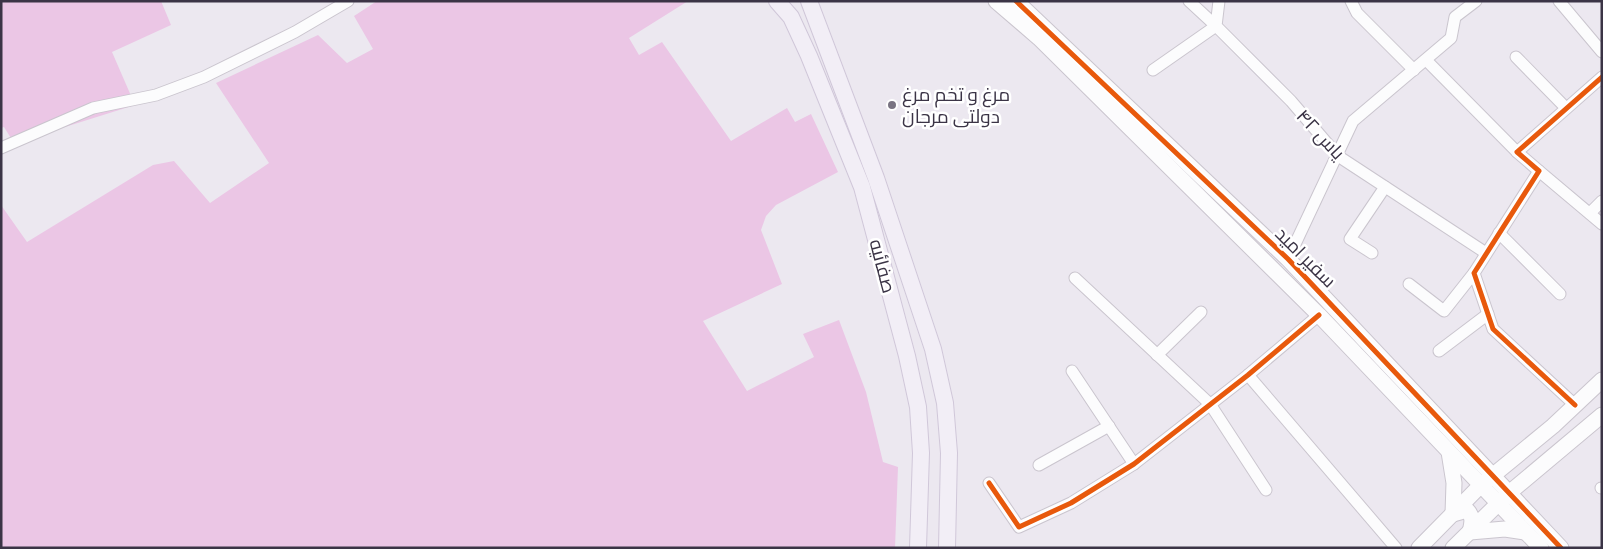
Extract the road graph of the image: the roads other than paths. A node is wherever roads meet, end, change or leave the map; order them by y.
1 (348, 1) edge
2 (778, 1) edge
3 (809, 1) edge
4 (996, 1) edge
5 (1016, 1) edge
6 (1188, 1) edge
7 (1219, 1) edge
8 (1351, 1) edge
9 (1476, 1) edge
10 (1559, 1) edge
11 (1216, 26) junction
12 (1602, 52) edge
13 (1516, 56) dead end
14 (1426, 60) junction
15 (1153, 70) dead end
16 (1414, 70) junction
17 (1602, 76) edge
18 (1566, 108) junction
19 (1, 148) edge
20 (1517, 152) junction
21 (1338, 156) junction
22 (1539, 171) junction
23 (1385, 187) junction
24 (1602, 201) edge
25 (1590, 213) junction
26 (1602, 224) edge
27 (1499, 233) junction
28 (1372, 253) dead end
29 (1486, 254) junction
30 (1288, 258) junction
31 (1474, 273) junction
32 (1075, 278) dead end
33 (1408, 284) dead end
34 (1560, 294) dead end
35 (1200, 312) dead end
36 (1488, 314) junction
37 (1319, 315) junction
38 (1439, 351) dead end
39 (1157, 355) junction
40 (1072, 371) dead end
41 (1248, 375) junction
42 (1602, 380) edge
43 (1210, 404) junction
44 (1575, 405) junction
45 (1602, 415) edge
46 (1109, 426) junction
47 (1553, 426) junction
48 (1573, 441) junction
49 (1448, 444) junction
50 (1134, 464) junction
51 (1039, 465) dead end
52 (1492, 476) junction
53 (989, 483) dead end
54 (1480, 486) junction
55 (1266, 490) dead end
56 (1509, 493) junction
57 (1498, 504) junction
58 (1453, 514) junction
59 (1470, 532) junction
60 (1525, 532) junction
61 (918, 548) edge
62 (947, 548) edge
63 (1396, 548) edge
64 (1419, 548) edge
65 (1453, 548) edge
66 (1541, 548) edge
67 (1561, 548) edge

1 - 19 street
2 - 61 main road, صفائیه
3 - 62 main road, صفائیه
4 - 37 street, سفیر امید
5 - 30 street, سفیر امید
6 - 11 street, یاس ۴۲
7 - 11 street
8 - 16 street
9 - 14 street
10 - 12 street
11 - 15 street
11 - 21 street, یاس ۴۲
13 - 18 street
14 - 16 street
14 - 20 street
16 - 21 street
17 - 18 street
18 - 20 street
20 - 22 street
21 - 23 street, یاس ۴۲
21 - 30 street
22 - 25 street
22 - 27 street
23 - 28 street
23 - 29 street, یاس ۴۲
24 - 25 street
25 - 26 street
27 - 29 street
27 - 34 street
29 - 31 street
30 - 49 street, سفیر امید
31 - 33 street
31 - 36 street
32 - 39 street
35 - 39 street
36 - 38 street
36 - 44 street
37 - 41 street
37 - 49 street, سفیر امید
39 - 43 street
40 - 46 street
41 - 43 street
41 - 63 street
42 - 44 street
43 - 50 street
43 - 55 street
44 - 47 street
45 - 48 street
46 - 50 street
46 - 51 street
47 - 48 street
47 - 52 street
48 - 56 street
49 - 52 street, سفیر امید
49 - 54 street, سفیر امید
49 - 58 street
50 - 53 street
52 - 54 street
52 - 56 street, سفیر امید
54 - 57 street, سفیر امید
54 - 58 street
56 - 57 street
56 - 67 street, سفیر امید
57 - 59 street
57 - 60 street, سفیر امید
58 - 59 street
58 - 64 street
59 - 60 street
59 - 65 street
60 - 66 street, سفیر امید

